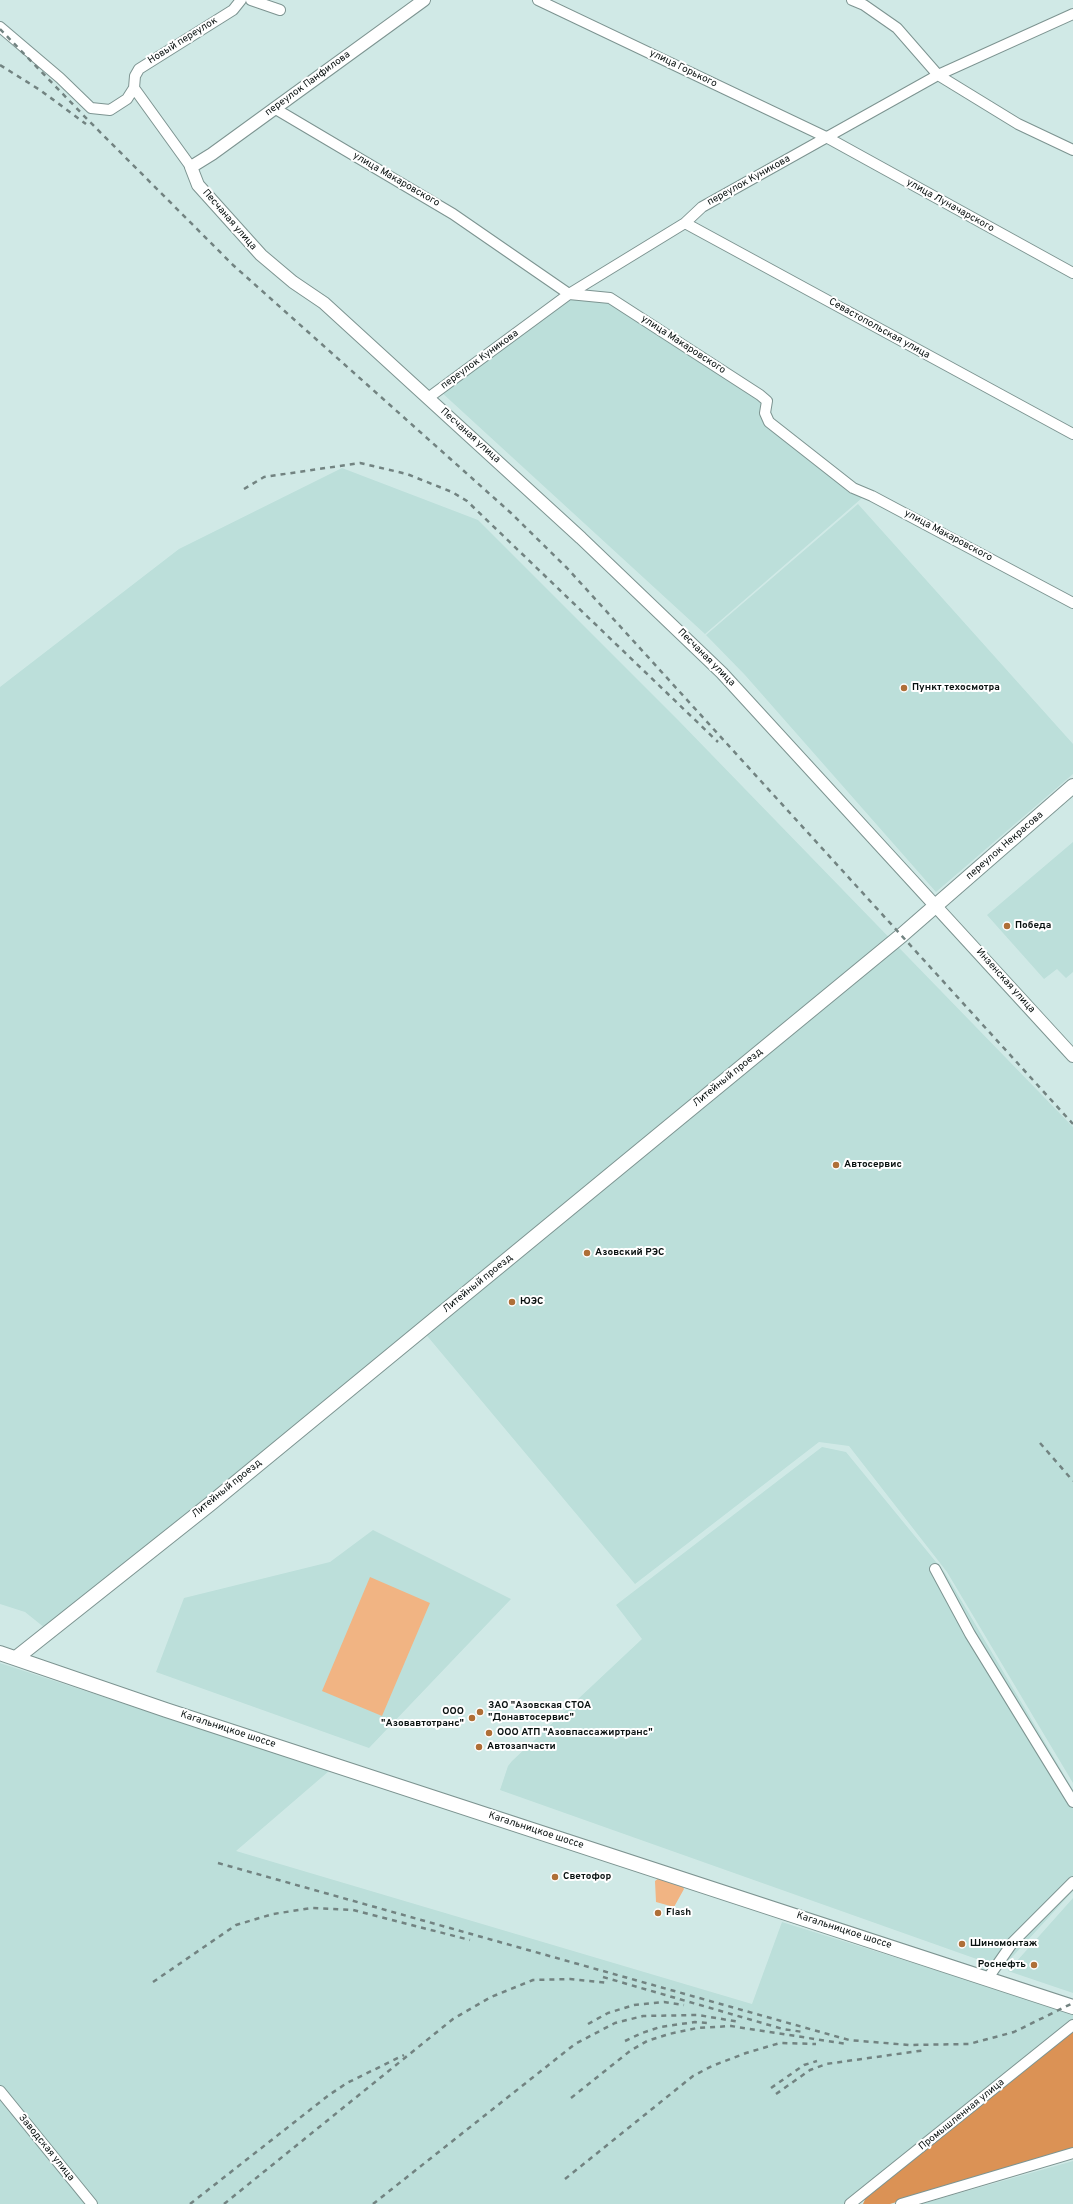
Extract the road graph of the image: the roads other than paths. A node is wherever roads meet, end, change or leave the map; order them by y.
1 (241, 0) edge
2 (251, 0) edge
3 (424, 0) edge
4 (538, 0) edge
5 (852, 0) edge
6 (280, 10) dead end
7 (1073, 14) edge
8 (0, 27) edge
9 (938, 75) junction
10 (134, 88) junction
11 (274, 108) junction
12 (828, 138) junction
13 (1073, 150) edge
14 (191, 167) junction
15 (685, 223) junction
16 (1073, 273) edge
17 (569, 294) junction
18 (428, 398) junction
19 (1073, 434) edge
20 (1073, 603) edge
21 (1073, 786) edge
22 (936, 906) junction
23 (1073, 1056) edge
24 (935, 1569) dead end
25 (0, 1653) edge
26 (16, 1658) junction
27 (1073, 1802) edge
28 (1073, 1882) edge
29 (988, 1978) junction
30 (1073, 2008) edge
31 (1073, 2025) edge
32 (0, 2091) edge
33 (1073, 2153) edge
34 (92, 2204) edge
35 (850, 2204) edge
36 (901, 2204) edge

1 - 10 street, Новый переулок
2 - 6 street
3 - 11 street, переулок Панфилова
4 - 12 street, улица Горького
5 - 9 street
7 - 9 street, переулок Куникова
8 - 10 street
9 - 12 street, переулок Куникова
9 - 13 street
10 - 14 street, Песчаная улица
11 - 14 street, переулок Панфилова
11 - 17 street, улица Макаровского
12 - 15 street, переулок Куникова
12 - 16 street, улица Луначарского
14 - 18 street, Песчаная улица
15 - 17 street, переулок Куникова
15 - 19 street, Севастопольская улица
17 - 18 street, переулок Куникова
17 - 20 street, улица Макаровского
18 - 22 street, Песчаная улица
21 - 22 main road, переулок Некрасова
22 - 23 street, Инзенская улица
22 - 26 main road, Литейный проезд
24 - 27 street
25 - 26 main road, Кагальницкое шоссе
26 - 29 main road, Кагальницкое шоссе
28 - 29 street
29 - 30 main road, Кагальницкое шоссе
31 - 35 street, Промышленная улица
32 - 34 street, Заводская улица
33 - 36 street

